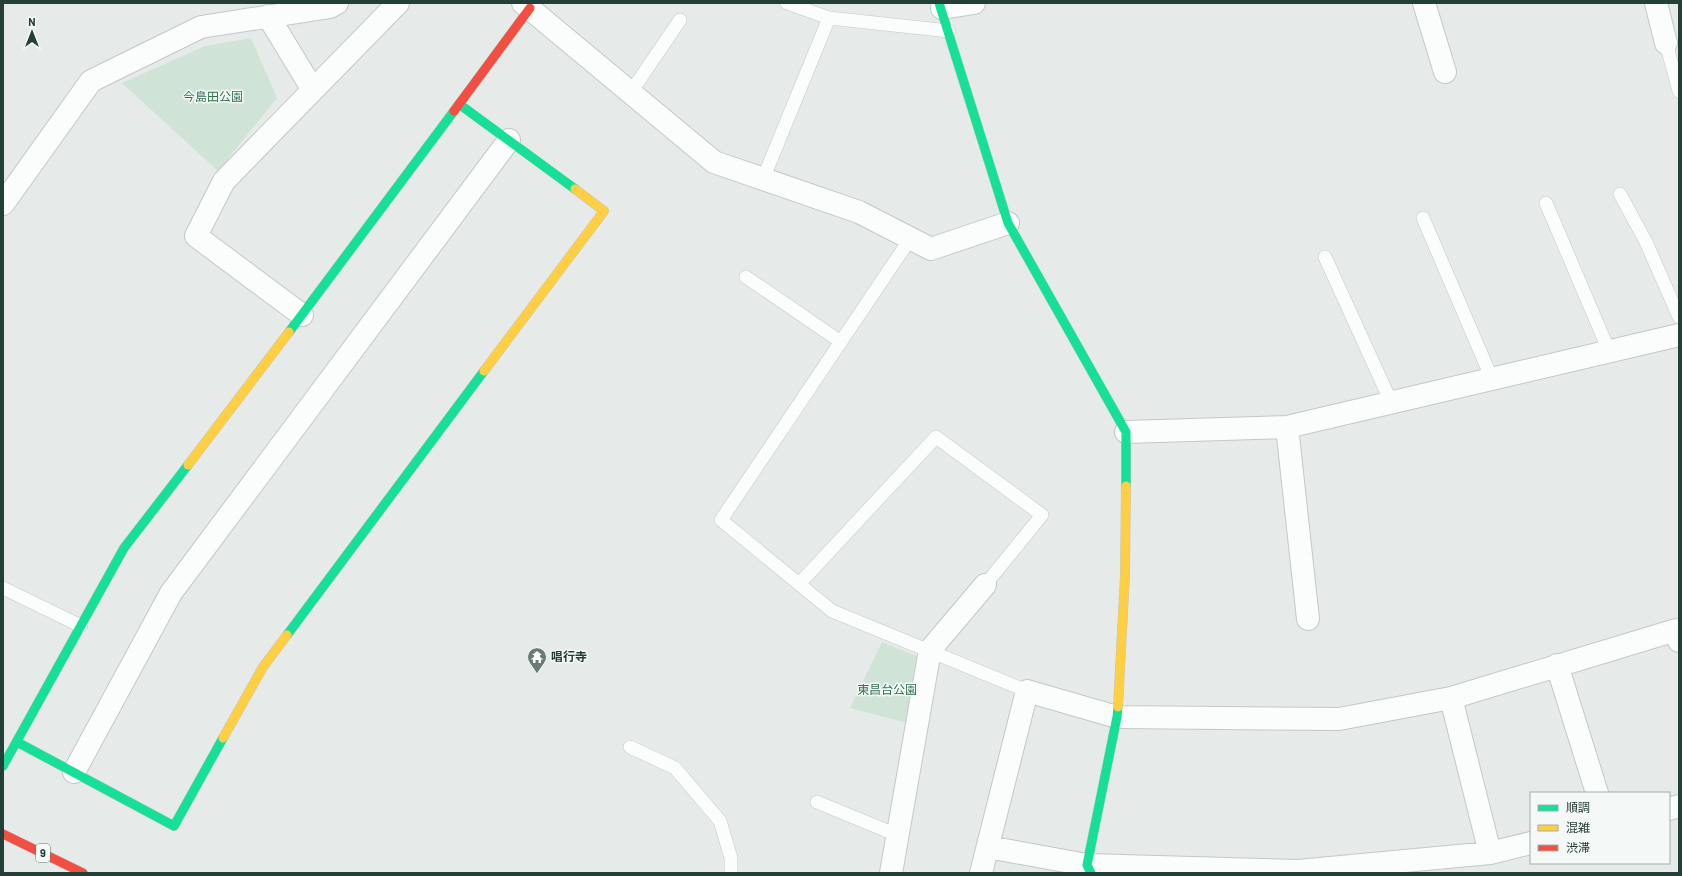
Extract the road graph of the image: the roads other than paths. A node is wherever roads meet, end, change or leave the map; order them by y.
1 (337, 3) edge
2 (398, 3) edge
3 (787, 3) edge
4 (974, 3) edge
5 (1424, 3) edge
6 (1656, 3) edge
7 (529, 5) edge
8 (941, 6) edge
9 (268, 16) junction
10 (829, 18) junction
11 (680, 20) dead end
12 (949, 31) junction
13 (1666, 43) joint
14 (1445, 72) dead end
15 (313, 90) junction
16 (1679, 91) edge
17 (631, 92) junction
18 (459, 104) junction
19 (509, 140) junction
20 (763, 179) junction
21 (1620, 194) dead end
22 (1546, 203) dead end
23 (3, 204) edge
24 (1424, 218) dead end
25 (1008, 223) junction
26 (910, 238) junction
27 (1325, 257) dead end
28 (746, 276) dead end
29 (302, 315) junction
30 (1679, 317) edge
31 (1679, 335) edge
32 (841, 342) junction
33 (1609, 351) junction
34 (1492, 379) junction
35 (1391, 402) junction
36 (1287, 427) junction
37 (1126, 432) junction
38 (799, 584) junction
39 (985, 585) joint
40 (3, 588) edge
41 (1308, 619) dead end
42 (81, 626) junction
43 (1679, 641) edge
44 (930, 650) junction
45 (1557, 665) junction
46 (1027, 691) junction
47 (1451, 698) junction
48 (1117, 717) junction
49 (17, 742) junction
50 (630, 747) dead end
51 (3, 766) edge
52 (74, 772) junction
53 (1597, 792) edge
54 (817, 802) dead end
55 (3, 834) edge
56 (897, 835) junction
57 (1530, 843) edge
58 (988, 847) junction
59 (1490, 853) junction
60 (1089, 869) edge
61 (83, 873) edge
62 (732, 873) edge
63 (891, 873) edge
64 (981, 873) edge

1 - 9 street
2 - 15 street
3 - 10 lane
4 - 8 street
5 - 14 street
6 - 13 street
7 - 17 street
7 - 18 street
8 - 12 street
9 - 15 street
9 - 23 street
10 - 12 lane
10 - 20 lane
11 - 17 lane
12 - 25 street
13 - 16 lane
15 - 29 street
17 - 20 street
18 - 19 street
18 - 29 street
19 - 52 street
19 - 52 street
20 - 26 street
21 - 30 lane
22 - 33 lane
24 - 34 lane
25 - 26 street
25 - 37 street
26 - 32 lane
27 - 35 lane
28 - 32 lane
29 - 42 street
31 - 33 street
32 - 38 lane
33 - 34 street
34 - 35 street
35 - 36 street
36 - 37 street
36 - 41 street
37 - 48 street
38 - 39 lane
38 - 44 lane
39 - 44 street
40 - 42 lane
42 - 49 street
43 - 45 street
44 - 46 lane
44 - 56 street
45 - 47 street
45 - 53 street
46 - 48 street
46 - 58 street
47 - 48 street
47 - 59 street
48 - 60 street
49 - 51 street
49 - 52 street
50 - 62 lane
54 - 56 lane
55 - 61 street, 9
56 - 63 street
57 - 59 street
58 - 60 street
58 - 64 street
59 - 60 street

